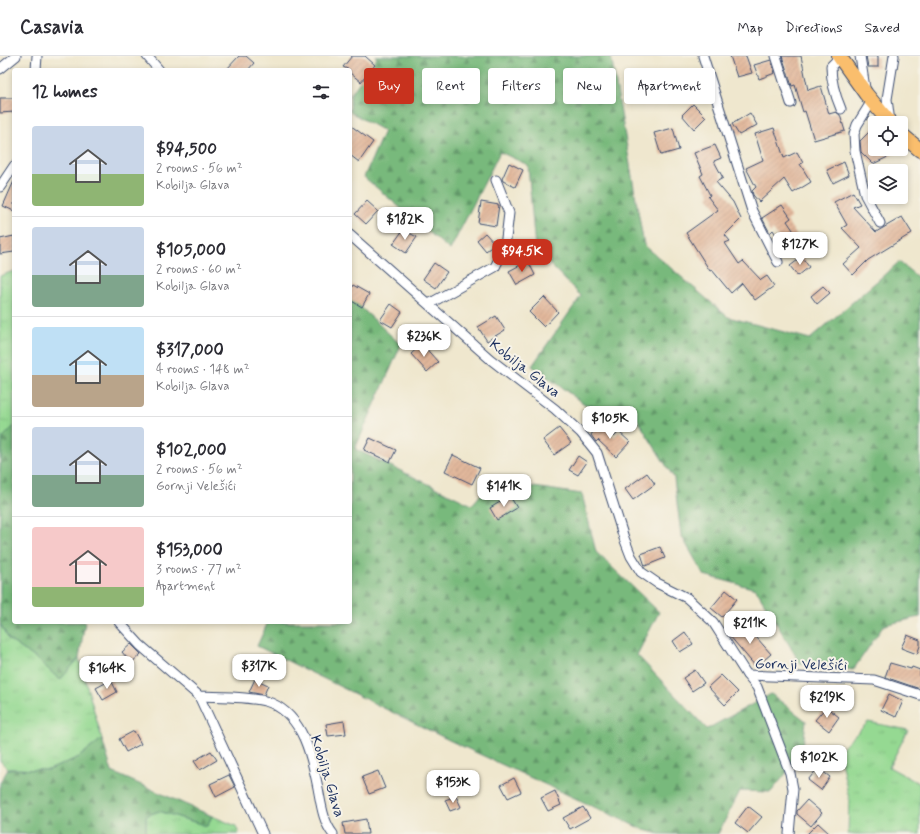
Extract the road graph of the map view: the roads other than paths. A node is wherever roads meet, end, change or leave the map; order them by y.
1 (16, 56) edge
2 (37, 56) edge
3 (147, 56) edge
4 (703, 56) edge
5 (776, 56) edge
6 (860, 56) edge
7 (894, 56) edge
8 (839, 57) edge
9 (36, 68) edge
10 (157, 68) edge
11 (0, 69) edge
12 (869, 97) junction
13 (791, 103) dead end
14 (841, 109) dead end
15 (884, 116) edge
16 (889, 116) edge
17 (908, 140) edge
18 (920, 150) edge
19 (12, 169) edge
20 (496, 180) dead end
21 (0, 187) edge
22 (880, 223) dead end
23 (352, 236) edge
24 (778, 262) dead end
25 (429, 304) junction
26 (121, 624) edge
27 (748, 675) junction
28 (920, 695) edge
29 (199, 696) junction
30 (263, 834) edge
31 (333, 834) edge
32 (789, 834) edge

1 - 11 street
2 - 9 street
3 - 10 street
4 - 24 street
5 - 13 street
6 - 12 street
7 - 16 street
8 - 12 main road
8 - 14 street
12 - 15 main road
12 - 22 street
17 - 18 main road
19 - 21 street
20 - 25 street
23 - 25 street, Kobilja Glava
25 - 27 street, Kobilja Glava
26 - 29 street
27 - 28 street, Gornji Velešići
27 - 32 street, Gornji Velešići
29 - 30 street
29 - 31 street, Kobilja Glava

